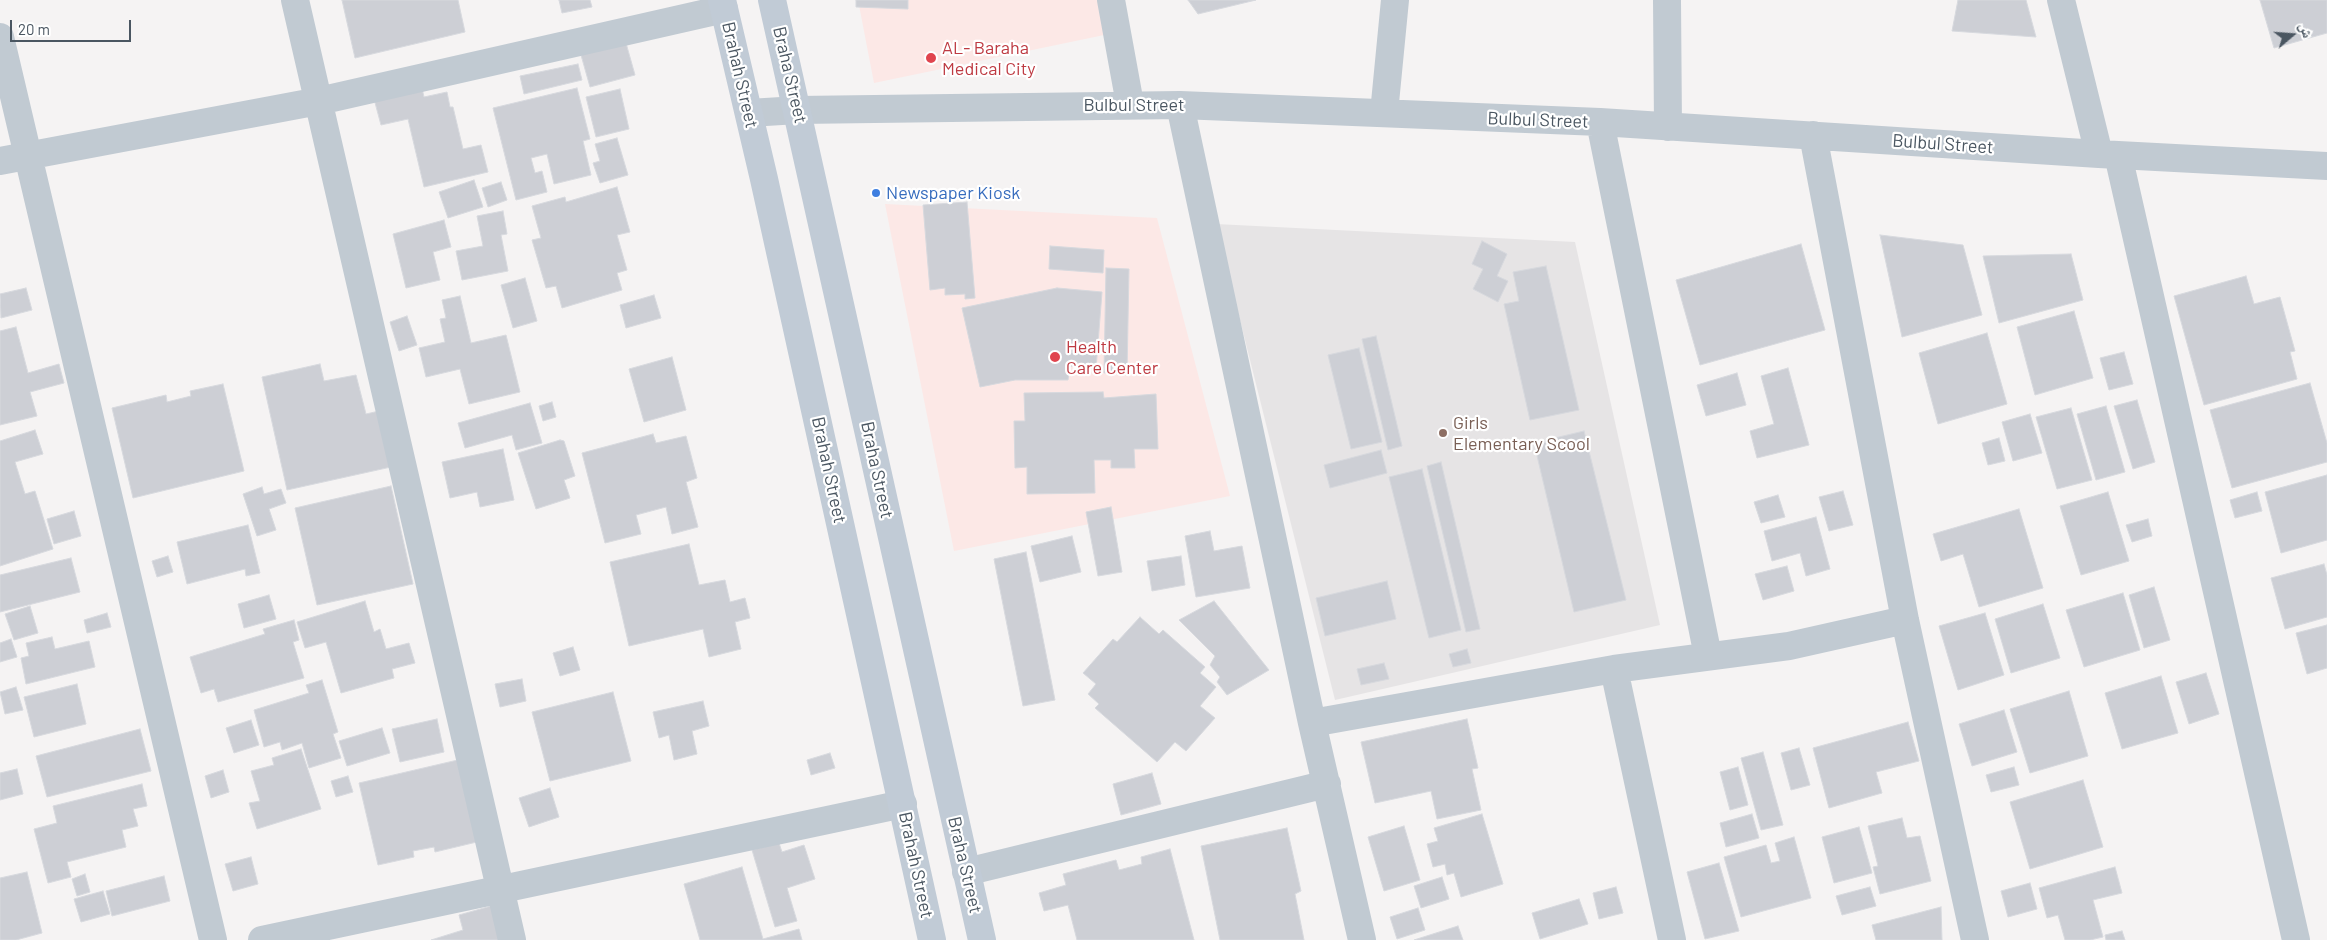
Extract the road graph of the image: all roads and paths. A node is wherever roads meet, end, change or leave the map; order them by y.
1 (296, 0) edge
2 (772, 0) edge
3 (1111, 0) edge
4 (1395, 0) edge
5 (1667, 0) edge
6 (2061, 0) edge
7 (723, 5) edge
8 (0, 37) edge
9 (319, 101) junction
10 (1130, 104) junction
11 (1180, 105) junction
12 (798, 110) junction
13 (749, 113) junction
14 (1384, 113) junction
15 (1600, 122) junction
16 (1668, 127) junction
17 (1813, 135) junction
18 (29, 154) junction
19 (2108, 155) junction
20 (0, 161) edge
21 (2327, 166) edge
22 (1905, 620) junction
23 (1708, 656) junction
24 (1614, 669) junction
25 (1312, 722) junction
26 (1327, 784) junction
27 (902, 804) junction
28 (966, 872) junction
29 (501, 890) junction
30 (213, 940) edge
31 (262, 940) edge
32 (512, 940) edge
33 (932, 940) edge
34 (982, 940) edge
35 (1362, 940) edge
36 (1672, 940) edge
37 (1976, 940) edge
38 (2296, 940) edge

1 - 9 street
2 - 12 street, Braha Street
3 - 10 street
4 - 14 street
5 - 16 street
6 - 19 street
7 - 9 street
7 - 13 street, Brahah Street
8 - 18 street
9 - 18 street
9 - 29 street
10 - 11 street, Bulbul Street
10 - 12 street, Bulbul Street
11 - 14 street, Bulbul Street
11 - 25 street
12 - 13 street, Bulbul Street
12 - 28 street, Braha Street
13 - 27 street, Brahah Street
14 - 15 street, Bulbul Street
15 - 16 street, Bulbul Street
15 - 23 street
16 - 17 street, Bulbul Street
17 - 19 street, Bulbul Street
17 - 22 street
18 - 20 street
18 - 30 street
19 - 21 street, Bulbul Street
19 - 38 street
22 - 23 street
22 - 37 street
23 - 24 street
24 - 25 street
24 - 36 street
25 - 26 street
26 - 28 street
26 - 35 street
27 - 29 street
27 - 33 street, Brahah Street
28 - 34 street, Braha Street
29 - 31 street
29 - 32 street

